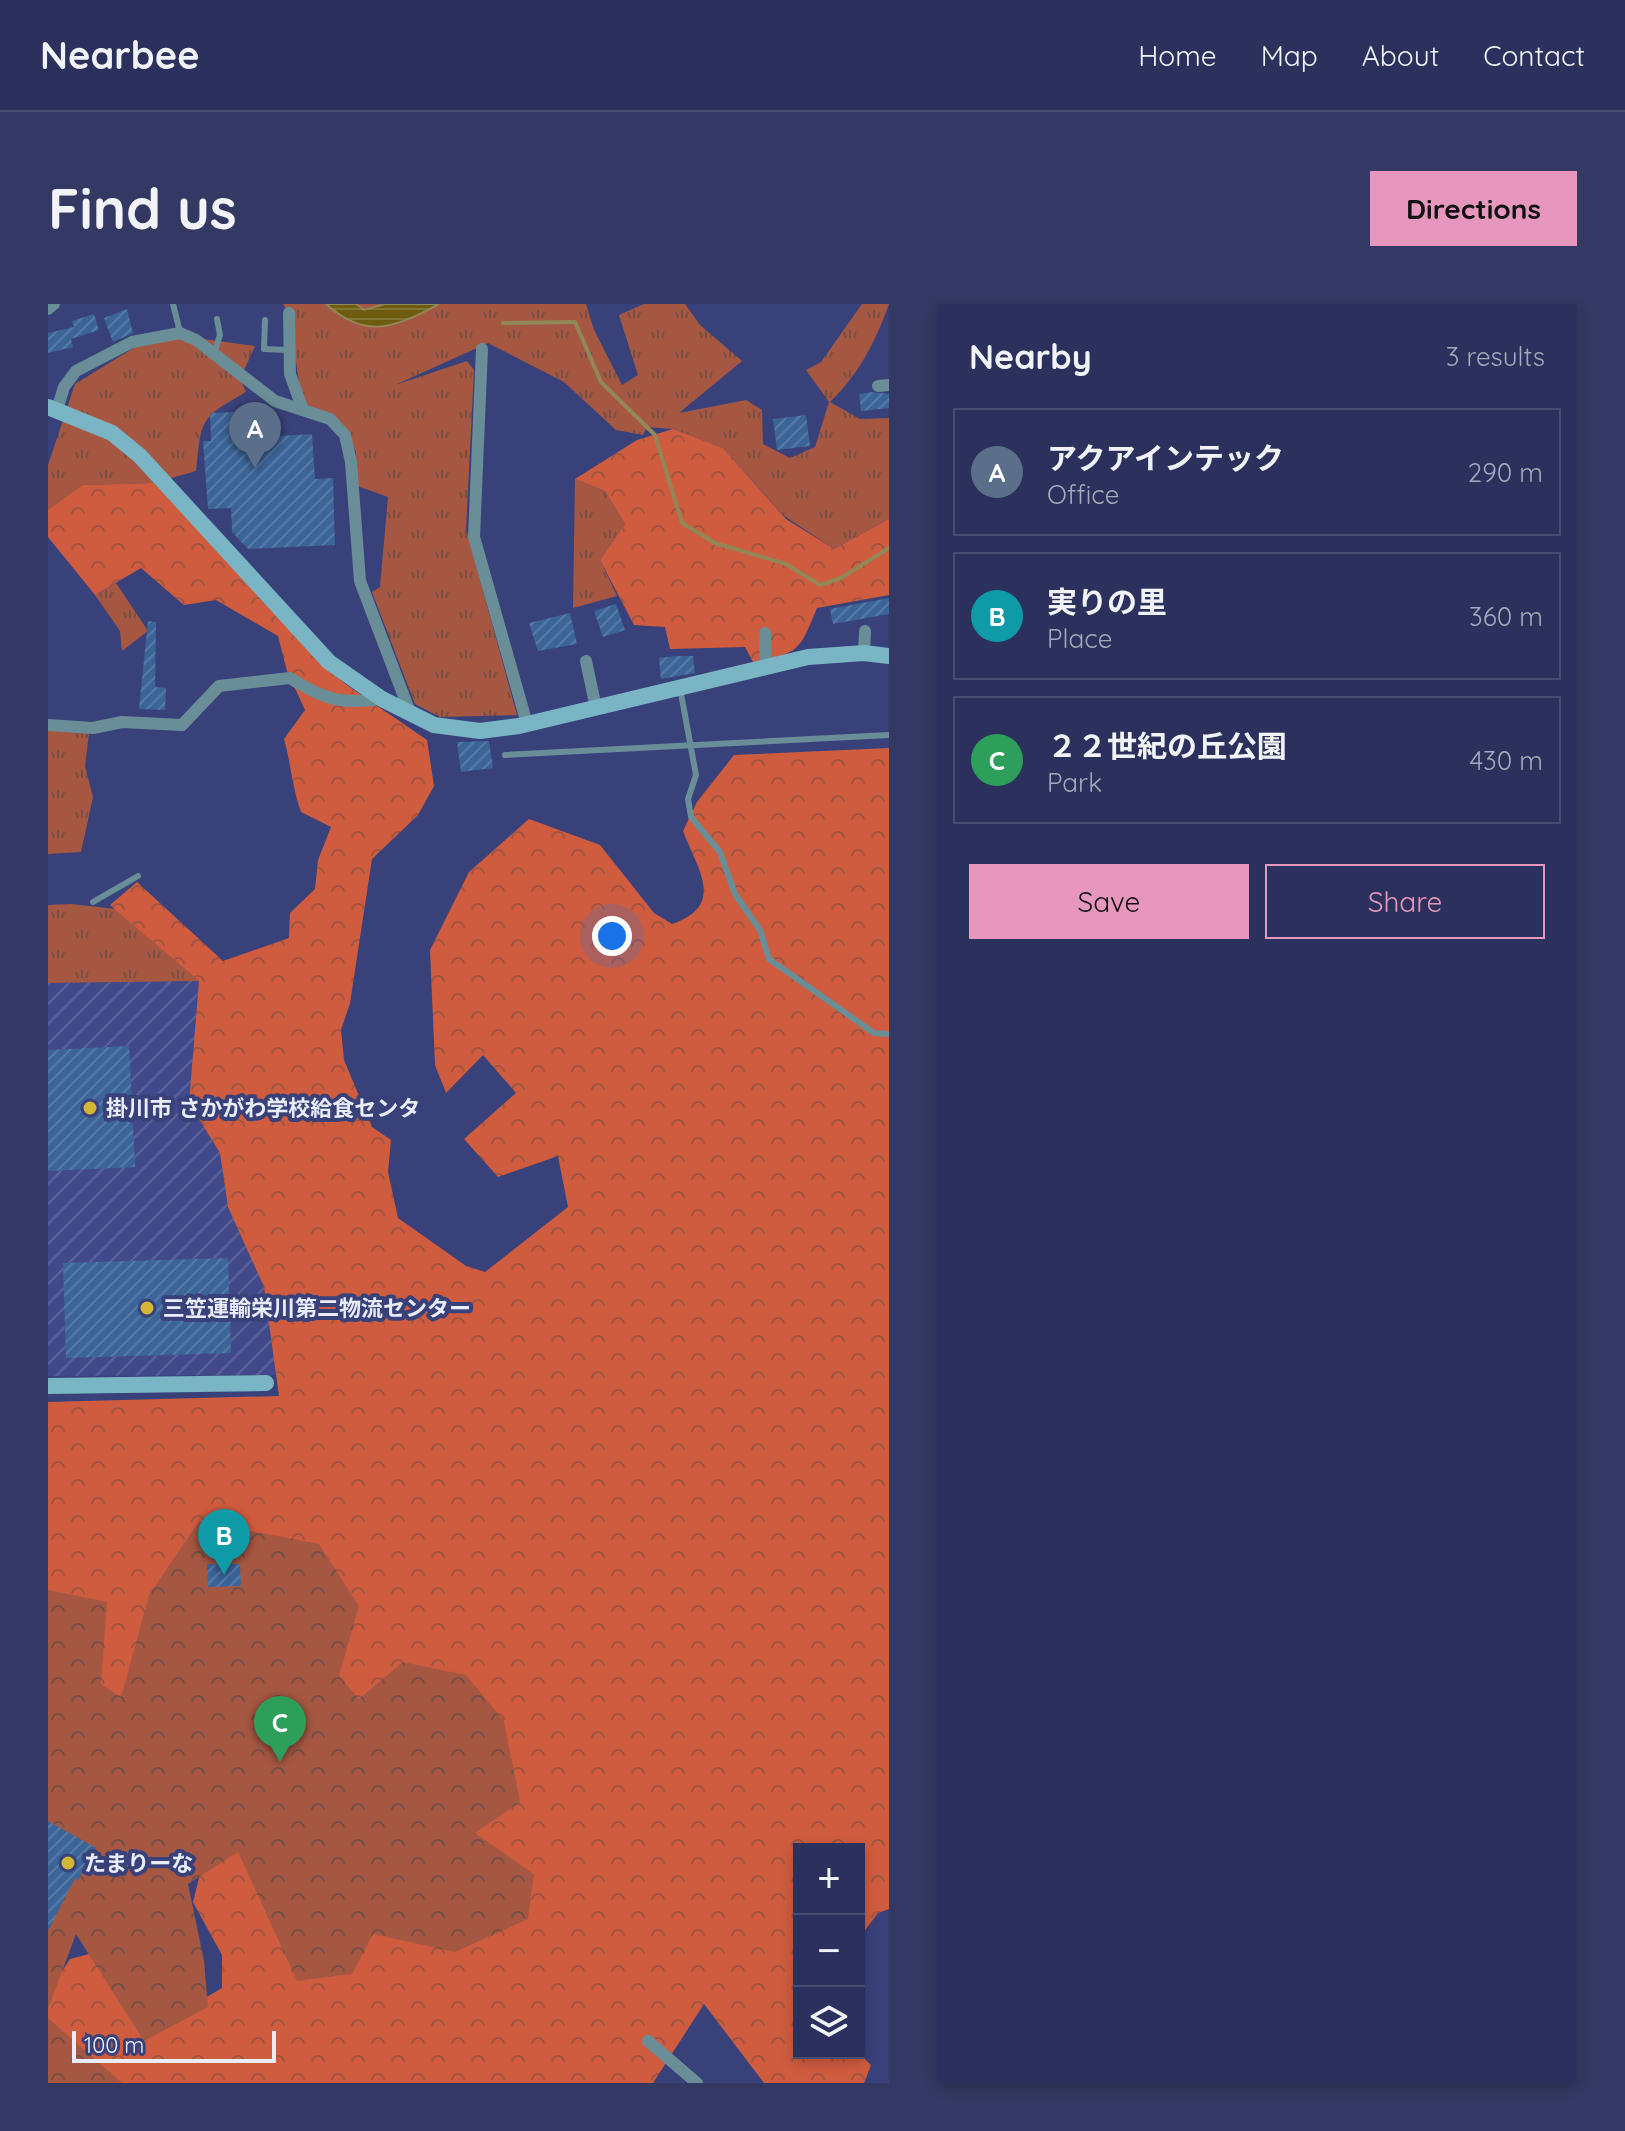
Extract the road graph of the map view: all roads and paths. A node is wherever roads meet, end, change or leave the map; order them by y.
1 (54, 304) edge
2 (173, 304) edge
3 (48, 309) edge
4 (289, 313) dead end
5 (217, 319) dead end
6 (265, 320) dead end
7 (180, 333) junction
8 (482, 349) dead end
9 (287, 350) junction
10 (214, 355) junction
11 (53, 408) edge
12 (303, 410) junction
13 (865, 631) dead end
14 (765, 633) dead end
15 (864, 653) junction
16 (889, 656) edge
17 (586, 661) dead end
18 (766, 667) junction
19 (680, 688) junction
20 (382, 699) junction
21 (596, 708) junction
22 (411, 715) junction
23 (527, 724) junction
24 (48, 725) edge
25 (889, 735) edge
26 (691, 747) junction
27 (505, 755) dead end
28 (138, 876) dead end
29 (93, 902) dead end
30 (889, 1034) edge
31 (266, 1383) dead end
32 (48, 1386) edge
33 (648, 2041) dead end
34 (697, 2083) edge

1 - 3 street
2 - 7 lane
4 - 9 street
5 - 10 lane
6 - 9 lane
7 - 10 street
7 - 11 street
8 - 23 street
9 - 12 street
10 - 12 street
11 - 20 street
12 - 22 street
13 - 15 street
14 - 18 street
15 - 16 street
15 - 18 street
17 - 21 street
18 - 19 street
19 - 21 street
19 - 26 lane
20 - 22 street
20 - 24 street
21 - 23 street
22 - 23 street
25 - 26 lane
26 - 27 lane
26 - 30 lane
28 - 29 lane
31 - 32 street
33 - 34 street

